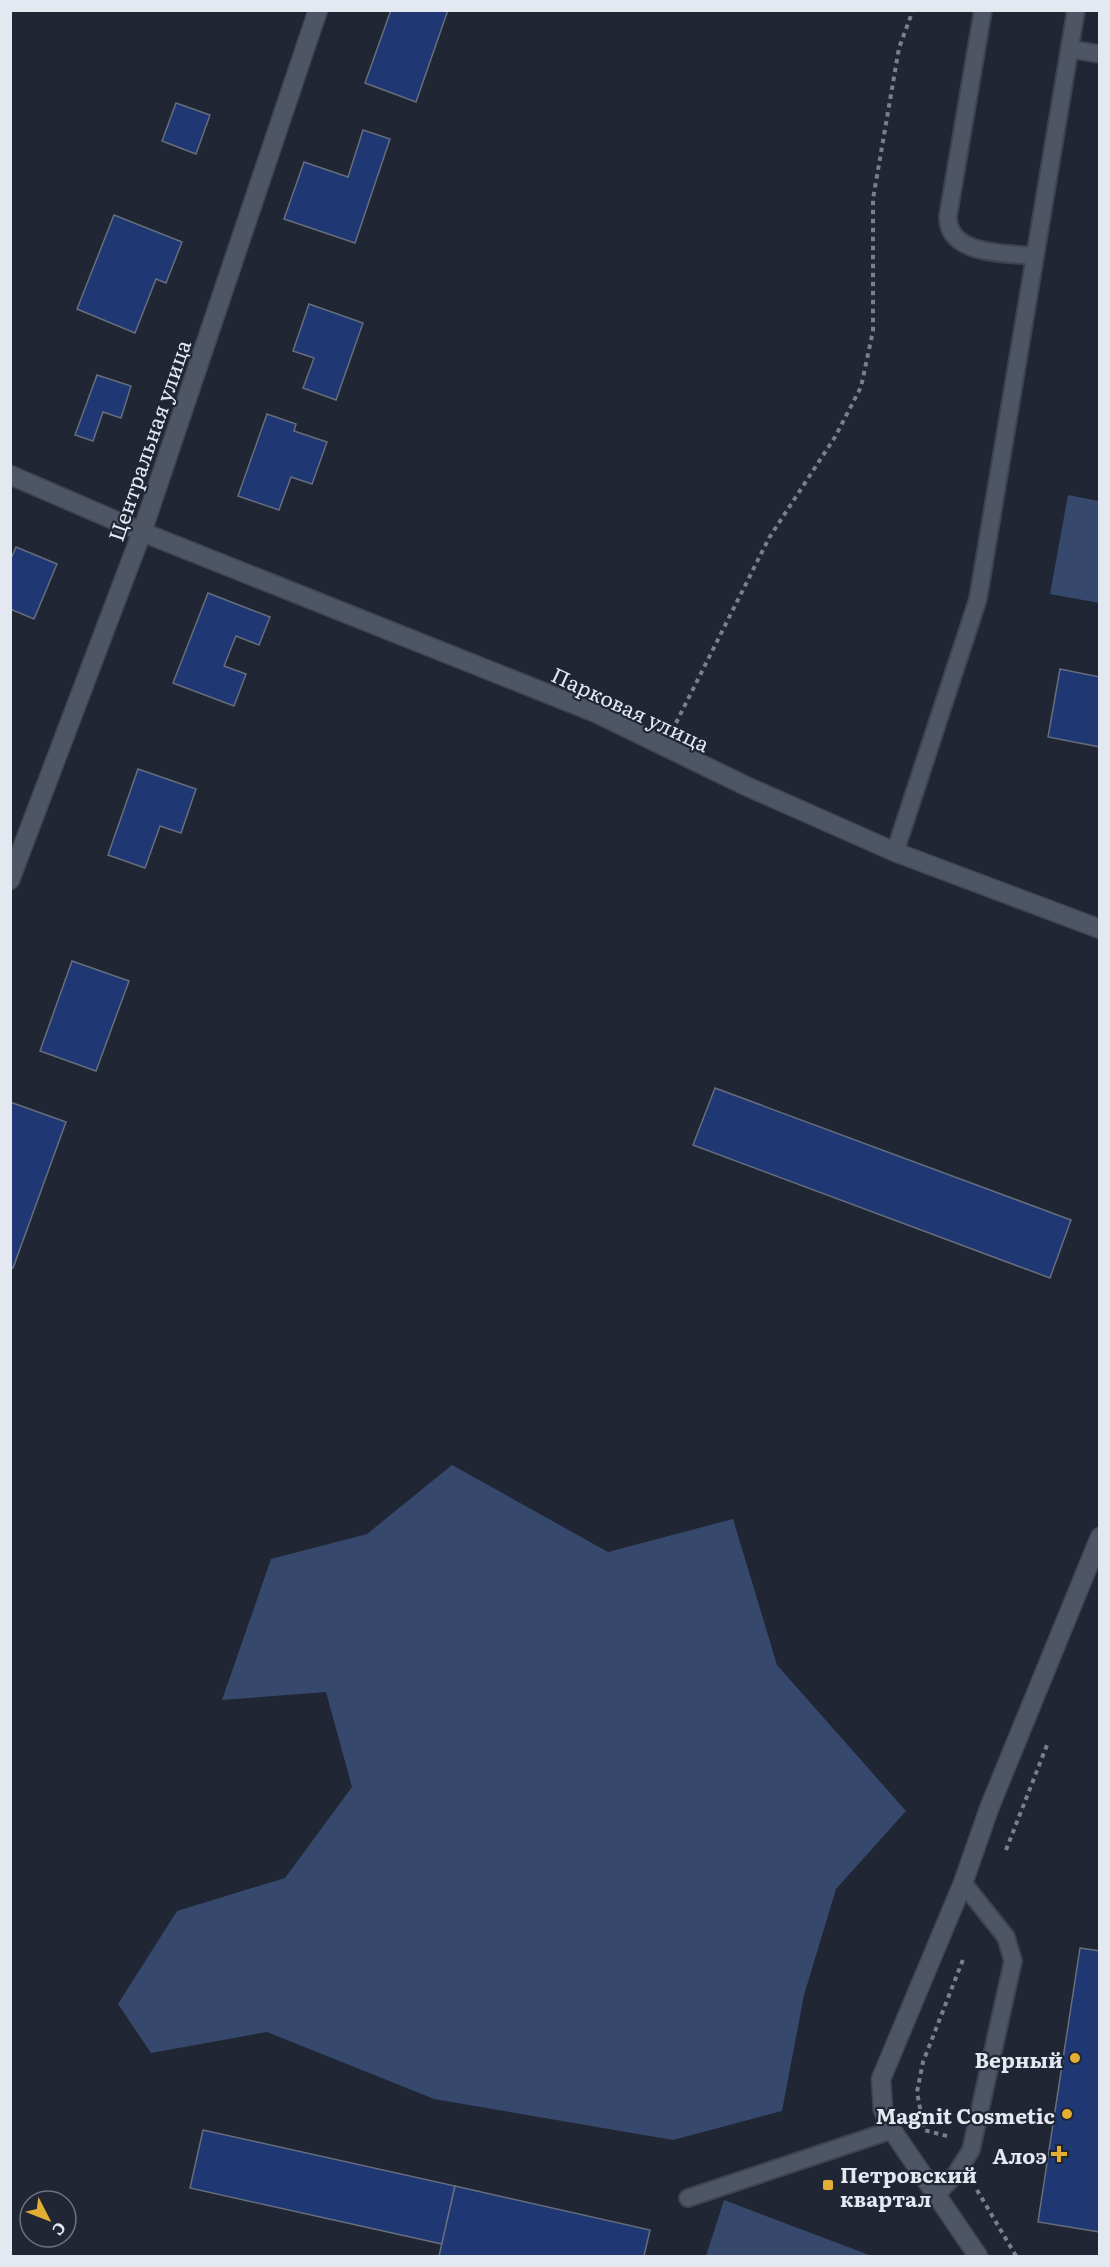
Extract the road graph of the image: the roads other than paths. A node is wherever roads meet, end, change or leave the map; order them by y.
1 (318, 10) edge
2 (983, 10) edge
3 (1076, 10) edge
4 (1070, 49) junction
5 (1100, 54) edge
6 (1035, 256) junction
7 (10, 475) edge
8 (142, 532) junction
9 (895, 852) junction
10 (10, 880) edge
11 (1100, 929) edge
12 (1100, 1537) edge
13 (963, 1882) junction
14 (892, 2130) junction
15 (936, 2195) junction
16 (688, 2198) dead end
17 (978, 2256) edge

1 - 8 street, Центральная улица
2 - 6 lane
3 - 4 lane
4 - 5 lane
4 - 6 lane
6 - 9 lane
7 - 8 street, Парковая улица
8 - 9 street, Парковая улица
8 - 10 street, Центральная улица
9 - 11 street, Парковая улица
12 - 13 street
13 - 14 street
13 - 15 lane
14 - 15 street
14 - 16 lane
15 - 17 street

